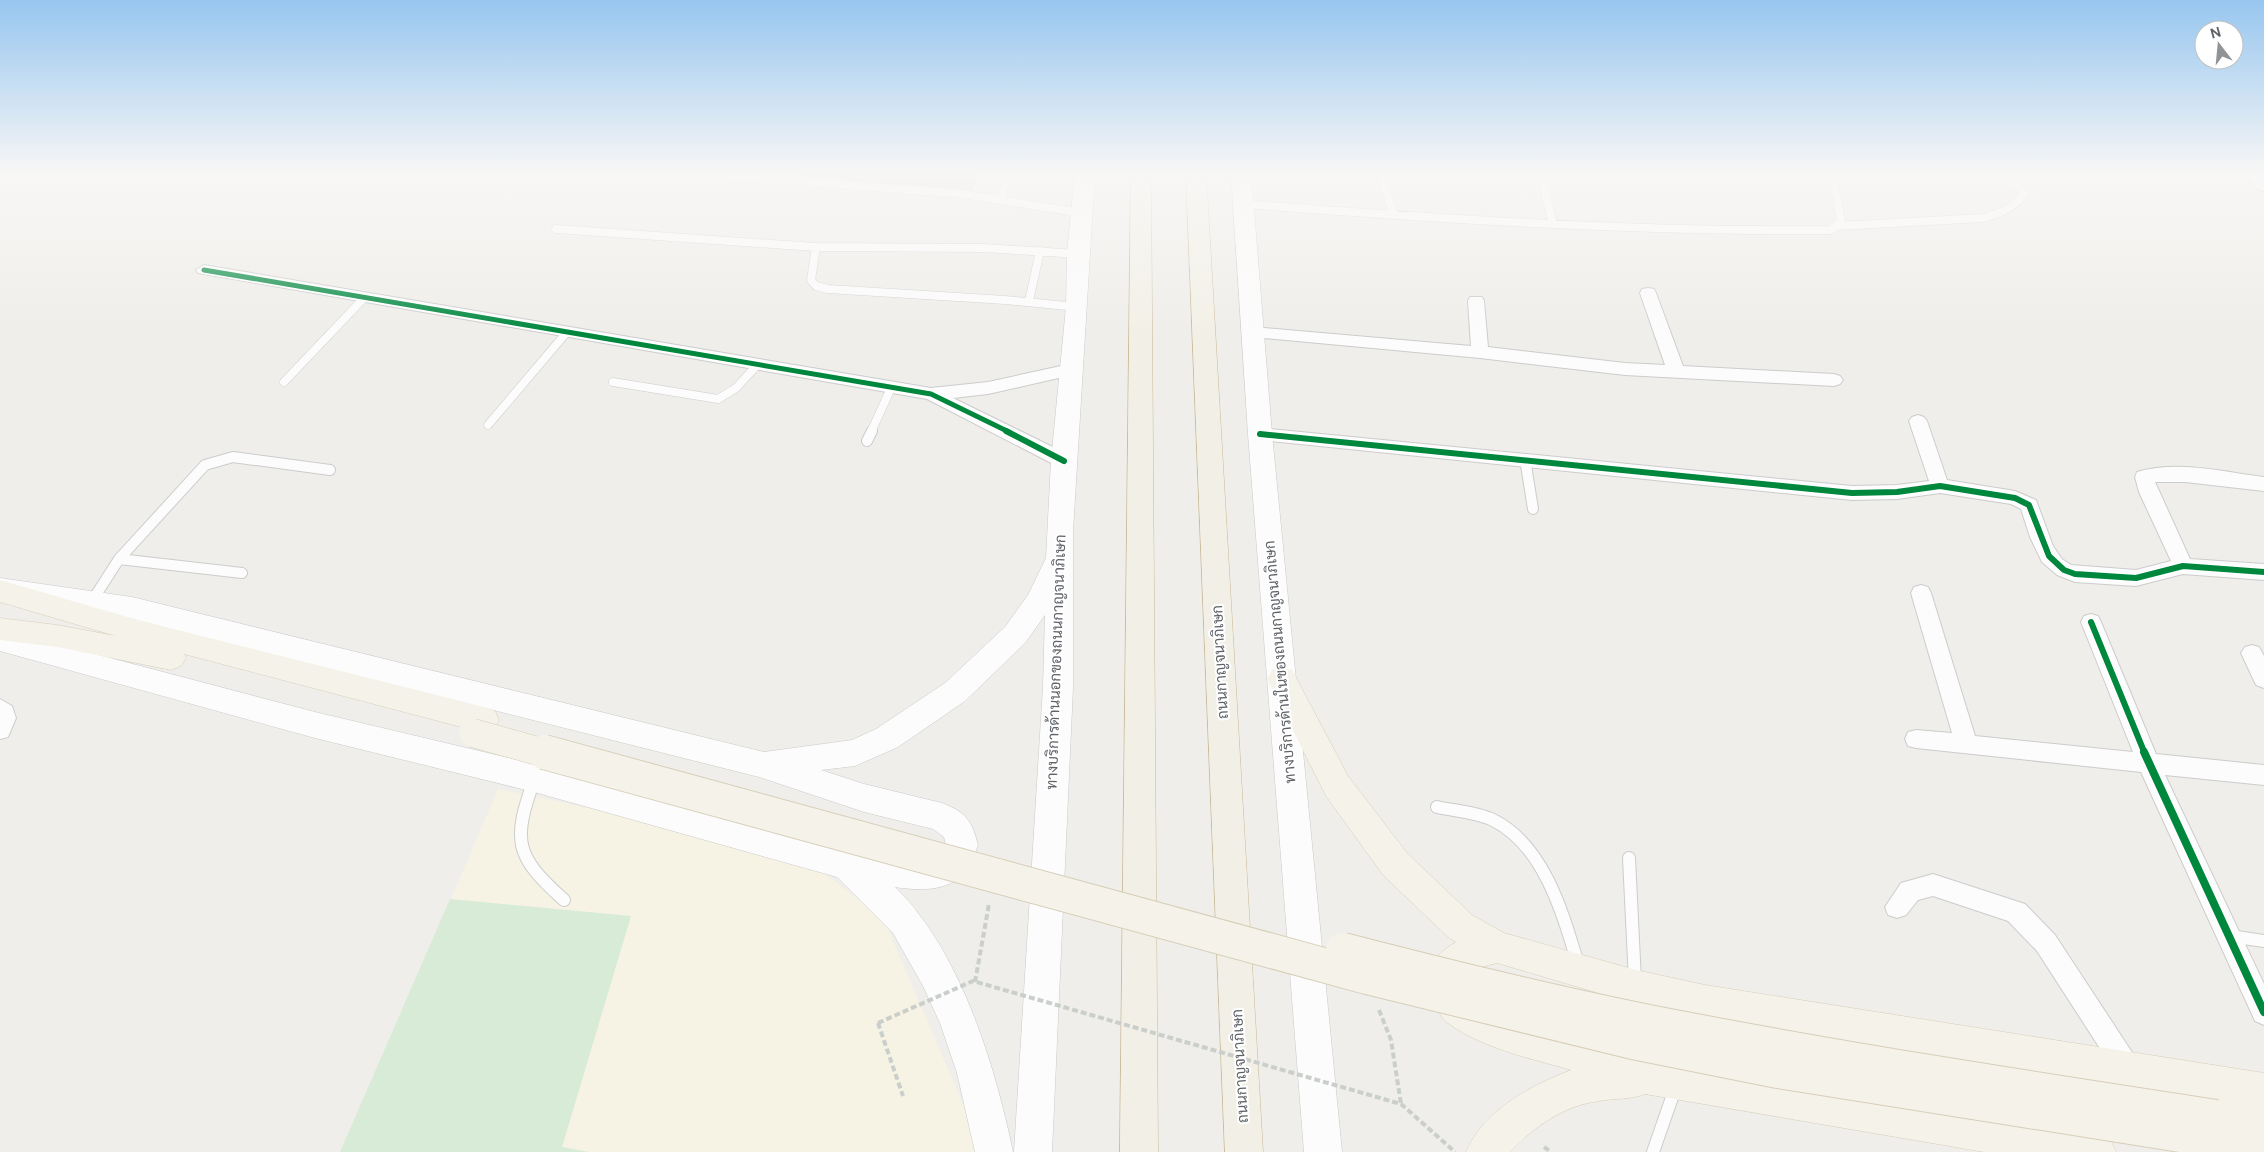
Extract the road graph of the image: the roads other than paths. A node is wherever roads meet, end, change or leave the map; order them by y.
1 (1081, 226) edge
2 (1141, 226) edge
3 (1199, 226) edge
4 (1246, 226) edge
5 (1625, 226) edge
6 (1838, 226) joint
7 (1842, 226) edge
8 (556, 229) dead end
9 (816, 247) junction
10 (1040, 251) junction
11 (1078, 254) junction
12 (204, 270) dead end
13 (1648, 293) dead end
14 (364, 298) junction
15 (1476, 301) dead end
16 (1028, 302) junction
17 (1077, 307) junction
18 (567, 332) junction
19 (1253, 332) junction
20 (1480, 352) junction
21 (758, 364) junction
22 (1070, 370) junction
23 (1676, 372) junction
24 (1834, 380) dead end
25 (284, 382) dead end
26 (613, 382) dead end
27 (892, 386) junction
28 (931, 394) junction
29 (1918, 421) dead end
30 (488, 425) dead end
31 (1260, 434) junction
32 (867, 441) dead end
33 (1525, 459) junction
34 (1064, 461) junction
35 (330, 470) dead end
36 (2264, 484) edge
37 (1940, 486) junction
38 (1533, 509) dead end
39 (1060, 554) junction
40 (118, 559) junction
41 (2183, 566) junction
42 (2264, 572) edge
43 (242, 573) dead end
44 (0, 590) edge
45 (1921, 593) dead end
46 (92, 601) junction
47 (2091, 622) dead end
48 (2, 641) edge
49 (2252, 653) dead end
50 (2264, 678) edge
51 (1282, 680) junction
52 (0, 708) edge
53 (479, 726) junction
54 (0, 730) edge
55 (1916, 739) dead end
56 (1966, 744) junction
57 (759, 764) junction
58 (2149, 764) junction
59 (2264, 776) edge
60 (534, 778) junction
61 (1437, 807) dead end
62 (1629, 858) dead end
63 (847, 866) junction
64 (564, 900) dead end
65 (1897, 907) dead end
66 (2229, 936) junction
67 (2264, 941) edge
68 (1497, 947) junction
69 (1581, 972) junction
70 (1636, 987) junction
71 (2264, 1012) edge
72 (2130, 1072) junction
73 (1664, 1080) junction
74 (2264, 1092) edge
75 (2264, 1124) edge
76 (2220, 1130) junction
77 (2264, 1148) edge
78 (994, 1152) edge
79 (1033, 1152) edge
80 (1139, 1152) edge
81 (1244, 1152) edge
82 (1322, 1152) edge
83 (1485, 1152) edge
84 (1653, 1152) edge
85 (2097, 1152) edge

1 - 11 main road, ทางบริการด้านนอกของถนนกาญจนาภิเษก
2 - 80 highway
3 - 81 highway, ถนนกาญจนาภิเษก
4 - 19 main road, ทางบริการด้านในของถนนกาญจนาภิเษก
5 - 6 lane
6 - 7 lane
8 - 9 lane
9 - 10 lane
9 - 16 lane
10 - 11 lane
10 - 16 lane
11 - 17 main road, ทางบริการด้านนอกของถนนกาญจนาภิเษก
12 - 14 street
13 - 23 street
14 - 18 street
14 - 25 lane
15 - 20 street
16 - 17 lane
17 - 22 main road, ทางบริการด้านนอกของถนนกาญจนาภิเษก
18 - 21 street
18 - 30 lane
19 - 20 street
19 - 31 main road, ทางบริการด้านในของถนนกาญจนาภิเษก
20 - 23 street
21 - 26 lane
21 - 27 street
22 - 28 street
22 - 34 main road, ทางบริการด้านนอกของถนนกาญจนาภิเษก
23 - 24 street
27 - 28 street
27 - 32 lane
28 - 34 street
29 - 37 street
31 - 33 street
31 - 51 main road, ทางบริการด้านในของถนนกาญจนาภิเษก
33 - 37 street
33 - 38 lane
34 - 39 main road, ทางบริการด้านนอกของถนนกาญจนาภิเษก
35 - 40 lane
36 - 41 street
37 - 41 street
39 - 57 main road
39 - 79 main road, ทางบริการด้านนอกของถนนกาญจนาภิเษก
40 - 43 lane
40 - 46 lane
41 - 42 street
44 - 46 main road
44 - 53 main road
45 - 56 street
46 - 57 main road
47 - 58 street
48 - 53 main road
48 - 60 main road
49 - 50 street
51 - 68 main road
51 - 82 main road, ทางบริการด้านในของถนนกาญจนาภิเษก
52 - 54 street
53 - 76 main road, bridge
55 - 56 street
56 - 58 street
57 - 63 main road
58 - 59 street
58 - 66 street
60 - 63 main road
60 - 64 lane
61 - 69 lane
62 - 70 lane
63 - 78 main road
65 - 72 street
66 - 67 lane
66 - 71 street
68 - 69 main road
68 - 73 main road
69 - 70 main road
70 - 72 main road
72 - 74 main road
73 - 83 main road
73 - 84 lane
73 - 85 main road
75 - 76 main road
76 - 77 main road

